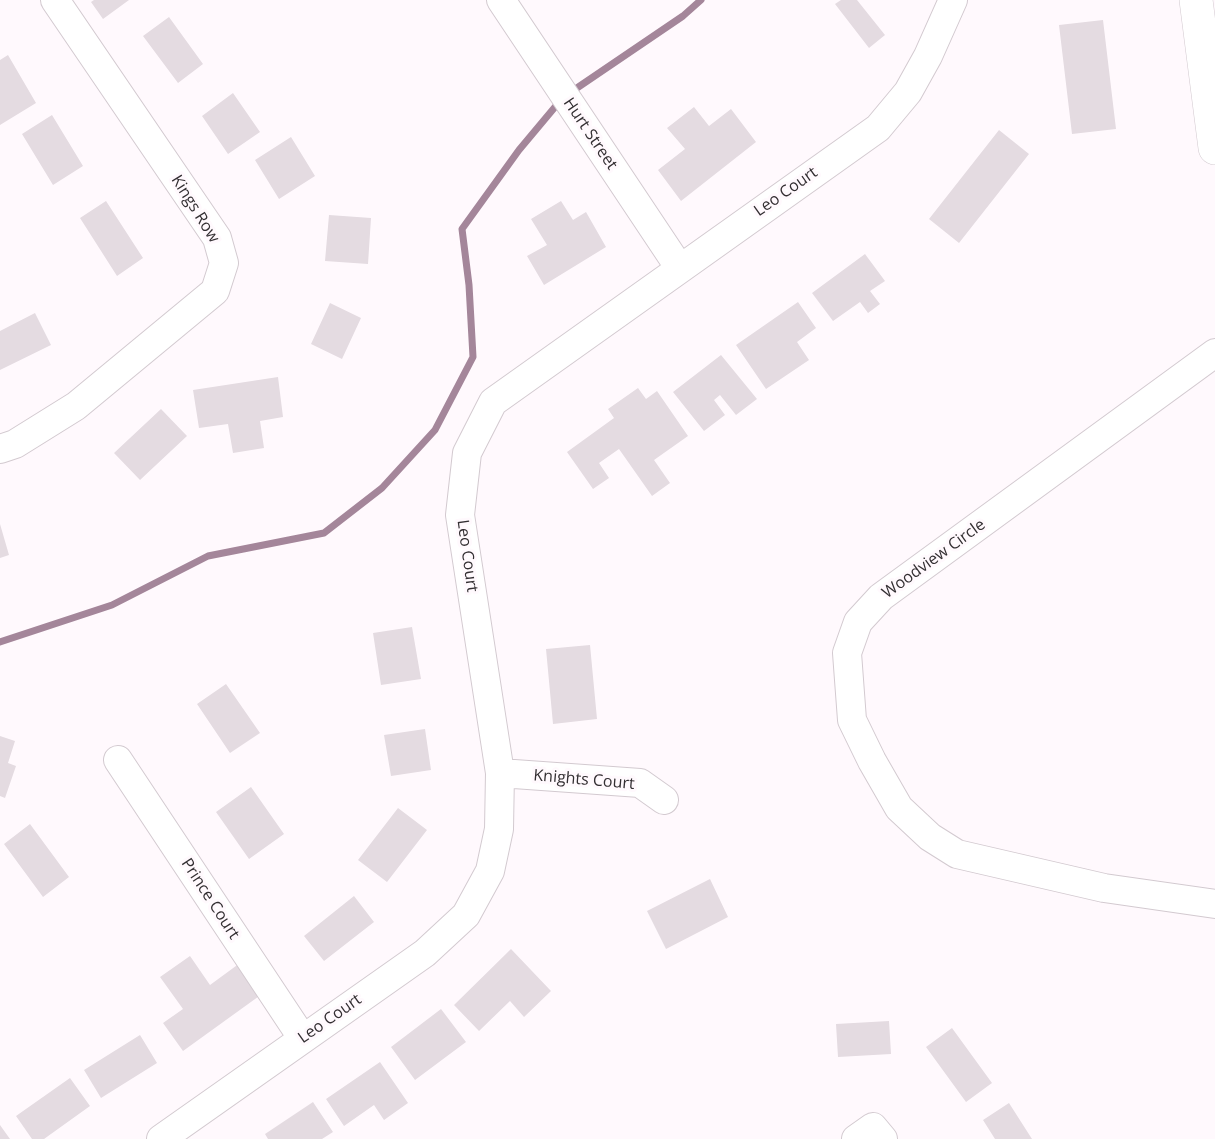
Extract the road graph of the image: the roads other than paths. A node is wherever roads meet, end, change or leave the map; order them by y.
1 (55, 0) edge
2 (501, 0) edge
3 (953, 0) edge
4 (1196, 0) edge
5 (1215, 148) edge
6 (680, 267) junction
7 (1215, 353) edge
8 (0, 449) edge
9 (118, 760) dead end
10 (500, 773) junction
11 (664, 800) dead end
12 (1215, 904) edge
13 (303, 1039) junction
14 (161, 1139) edge
15 (856, 1139) edge
16 (883, 1139) edge

1 - 8 street, Kings Row
2 - 6 street, Hurt Street
3 - 6 street, Leo Court
4 - 5 main road
6 - 10 street, Leo Court
7 - 12 street, Woodview Circle
9 - 13 street, Prince Court
10 - 11 street, Knights Court
10 - 13 street, Leo Court
13 - 14 street, Leo Court
15 - 16 street

